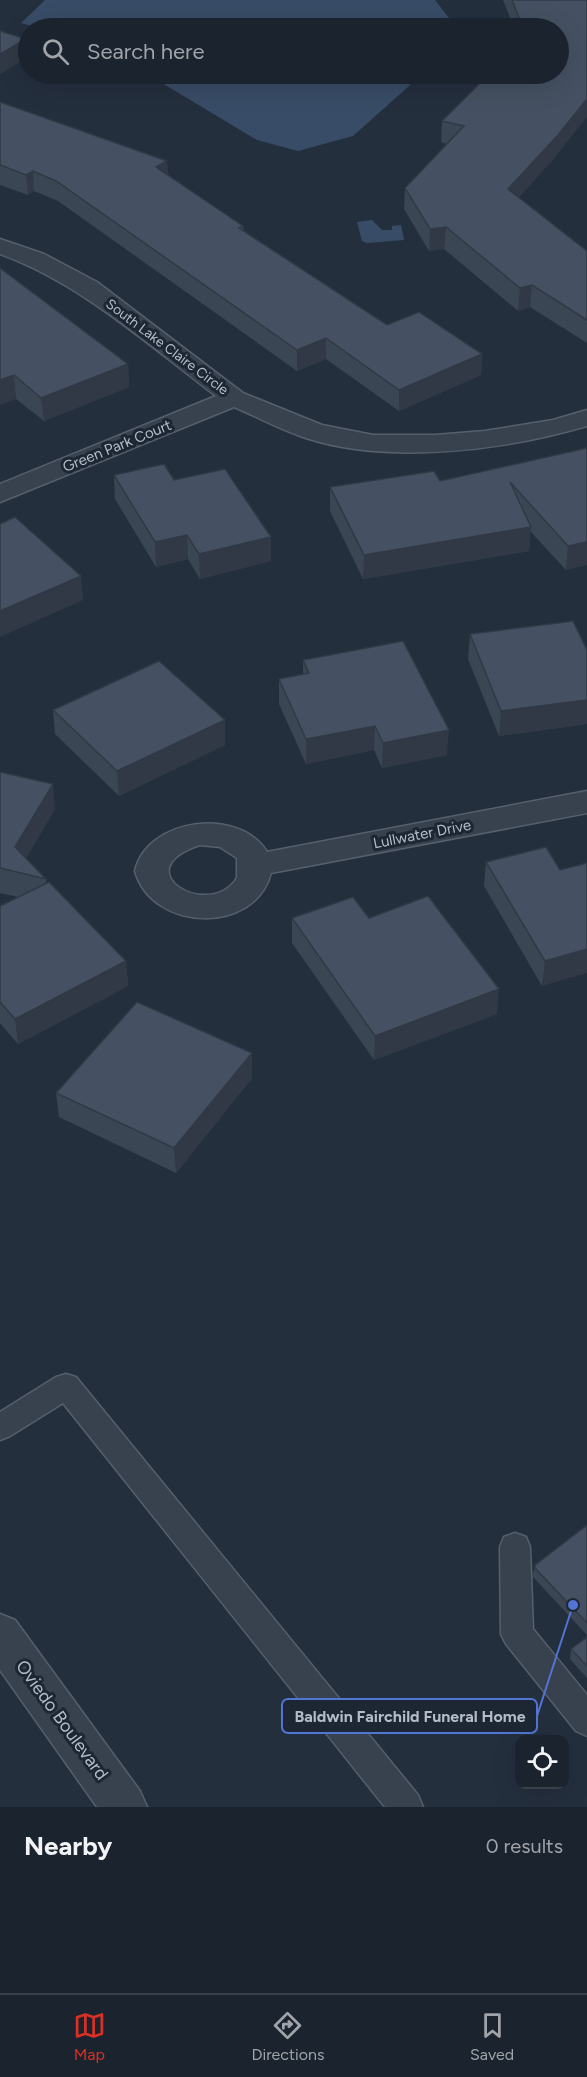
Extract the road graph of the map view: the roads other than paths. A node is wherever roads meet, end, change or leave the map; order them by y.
1 (0, 246) edge
2 (234, 398) junction
3 (587, 418) edge
4 (0, 494) edge
5 (587, 802) edge
6 (256, 865) dead end
7 (0, 1427) edge
8 (515, 1547) dead end
9 (0, 1634) edge
10 (587, 1720) edge
11 (124, 1807) edge
12 (405, 1807) edge

1 - 2 street, South Lake Claire Circle
2 - 3 street, South Lake Claire Circle
2 - 4 street, Green Park Court
5 - 6 street, Lullwater Drive
7 - 12 lane
8 - 10 lane
9 - 11 street, Oviedo Boulevard

